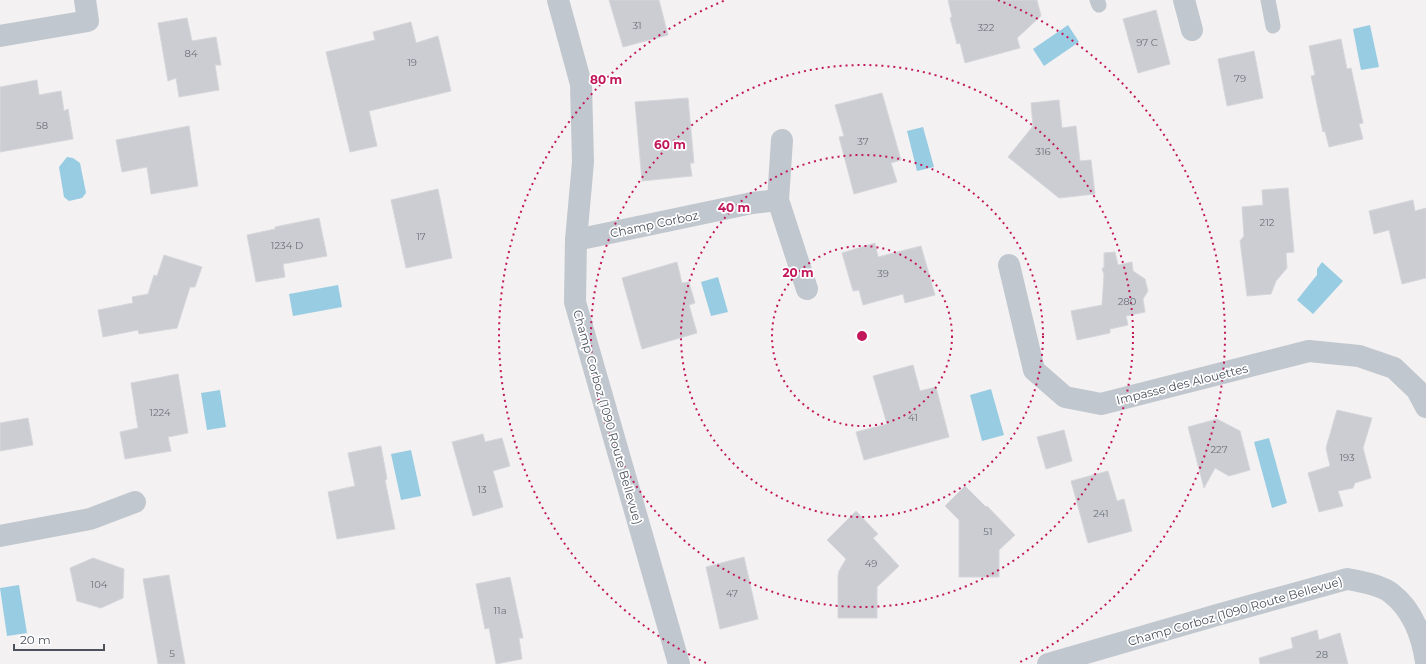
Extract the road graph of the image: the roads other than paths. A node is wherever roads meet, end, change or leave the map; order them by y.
1 (85, 0) edge
2 (558, 0) edge
3 (1184, 0) edge
4 (1268, 0) edge
5 (1273, 26) dead end
6 (1192, 30) dead end
7 (0, 36) edge
8 (782, 140) dead end
9 (778, 200) junction
10 (576, 240) junction
11 (1010, 265) dead end
12 (807, 289) dead end
13 (1426, 407) edge
14 (135, 502) dead end
15 (0, 536) edge
16 (1426, 662) edge
17 (679, 664) edge
18 (1048, 664) edge

1 - 7 street
2 - 10 street, Champ Corboz (1090 Route Bellevue)
3 - 6 street
4 - 5 lane
8 - 9 street
9 - 10 street, Champ Corboz
9 - 12 street
10 - 17 street, Champ Corboz (1090 Route Bellevue)
11 - 13 street, Impasse des Alouettes
14 - 15 street
16 - 18 street, Champ Corboz (1090 Route Bellevue)

